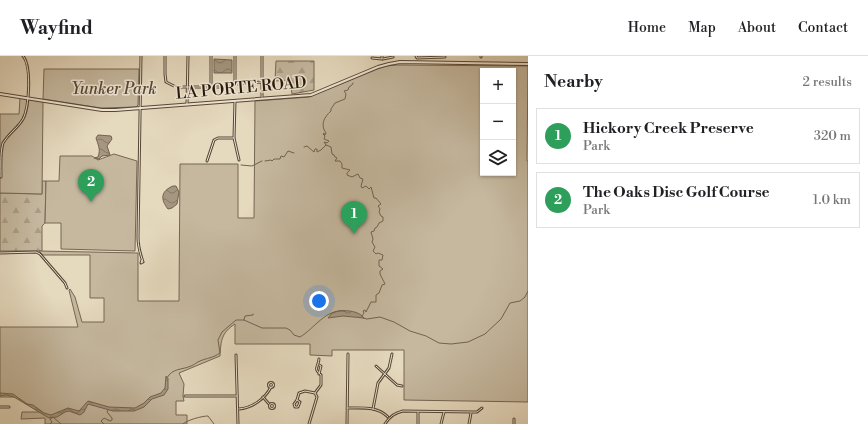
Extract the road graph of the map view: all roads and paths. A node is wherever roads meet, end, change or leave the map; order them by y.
1 (23, 56) edge
2 (140, 56) edge
3 (165, 56) edge
4 (188, 56) edge
5 (211, 56) edge
6 (235, 56) edge
7 (262, 56) edge
8 (382, 56) edge
9 (416, 56) edge
10 (424, 56) edge
11 (393, 57) dead end
12 (445, 57) edge
13 (372, 58) dead end
14 (382, 59) junction
15 (424, 63) junction
16 (528, 64) edge
17 (262, 82) junction
18 (235, 84) junction
19 (188, 87) junction
20 (211, 87) junction
21 (0, 94) edge
22 (262, 98) junction
23 (28, 99) junction
24 (235, 101) junction
25 (188, 104) junction
26 (139, 108) junction
27 (234, 138) junction
28 (239, 160) dead end
29 (207, 161) dead end
30 (1, 177) dead end
31 (0, 252) edge
32 (142, 260) dead end
33 (67, 288) dead end
34 (348, 354) dead end
35 (392, 354) dead end
36 (236, 355) dead end
37 (319, 359) dead end
38 (318, 364) junction
39 (376, 366) dead end
40 (319, 374) junction
41 (384, 374) junction
42 (402, 386) dead end
43 (271, 387) dead end
44 (315, 393) junction
45 (185, 396) dead end
46 (237, 396) junction
47 (262, 397) junction
48 (297, 400) dead end
49 (270, 404) dead end
50 (0, 407) edge
51 (9, 407) dead end
52 (347, 408) junction
53 (482, 408) dead end
54 (238, 409) junction
55 (373, 409) junction
56 (418, 411) junction
57 (444, 412) junction
58 (472, 412) junction
59 (389, 418) junction
60 (514, 420) dead end
61 (238, 424) edge
62 (309, 424) edge
63 (347, 424) edge
64 (385, 424) edge
65 (418, 424) edge
66 (441, 424) edge
67 (469, 424) edge
68 (514, 424) edge

1 - 23 street
2 - 26 street
3 - 19 street
4 - 19 street
5 - 20 street
6 - 18 street
7 - 17 street
8 - 14 street
9 - 10 street
10 - 12 street
10 - 15 street
11 - 14 street
13 - 14 street
15 - 16 street, LA PORTE ROAD
15 - 22 street, LA PORTE ROAD
17 - 18 street
17 - 22 street
18 - 20 street
19 - 20 street
19 - 25 street
21 - 23 street, LA PORTE ROAD
22 - 24 street, LA PORTE ROAD
23 - 26 street, LA PORTE ROAD
23 - 30 street
24 - 25 street, LA PORTE ROAD
24 - 27 street
25 - 26 street, LA PORTE ROAD
26 - 32 street
27 - 28 street
27 - 29 street
31 - 33 street
34 - 52 street
35 - 41 street
36 - 46 street
37 - 38 street
38 - 40 street
38 - 40 street
39 - 41 street
40 - 44 street
41 - 42 street
41 - 55 street
43 - 47 street
44 - 48 street
44 - 62 street
45 - 46 street
46 - 54 street
47 - 49 street
47 - 54 street
50 - 51 street
52 - 55 street
52 - 63 street
53 - 58 street
54 - 61 street
55 - 59 street
56 - 57 street
56 - 59 street
56 - 65 street
57 - 58 street
57 - 66 street
58 - 67 street
59 - 64 street
60 - 68 street

